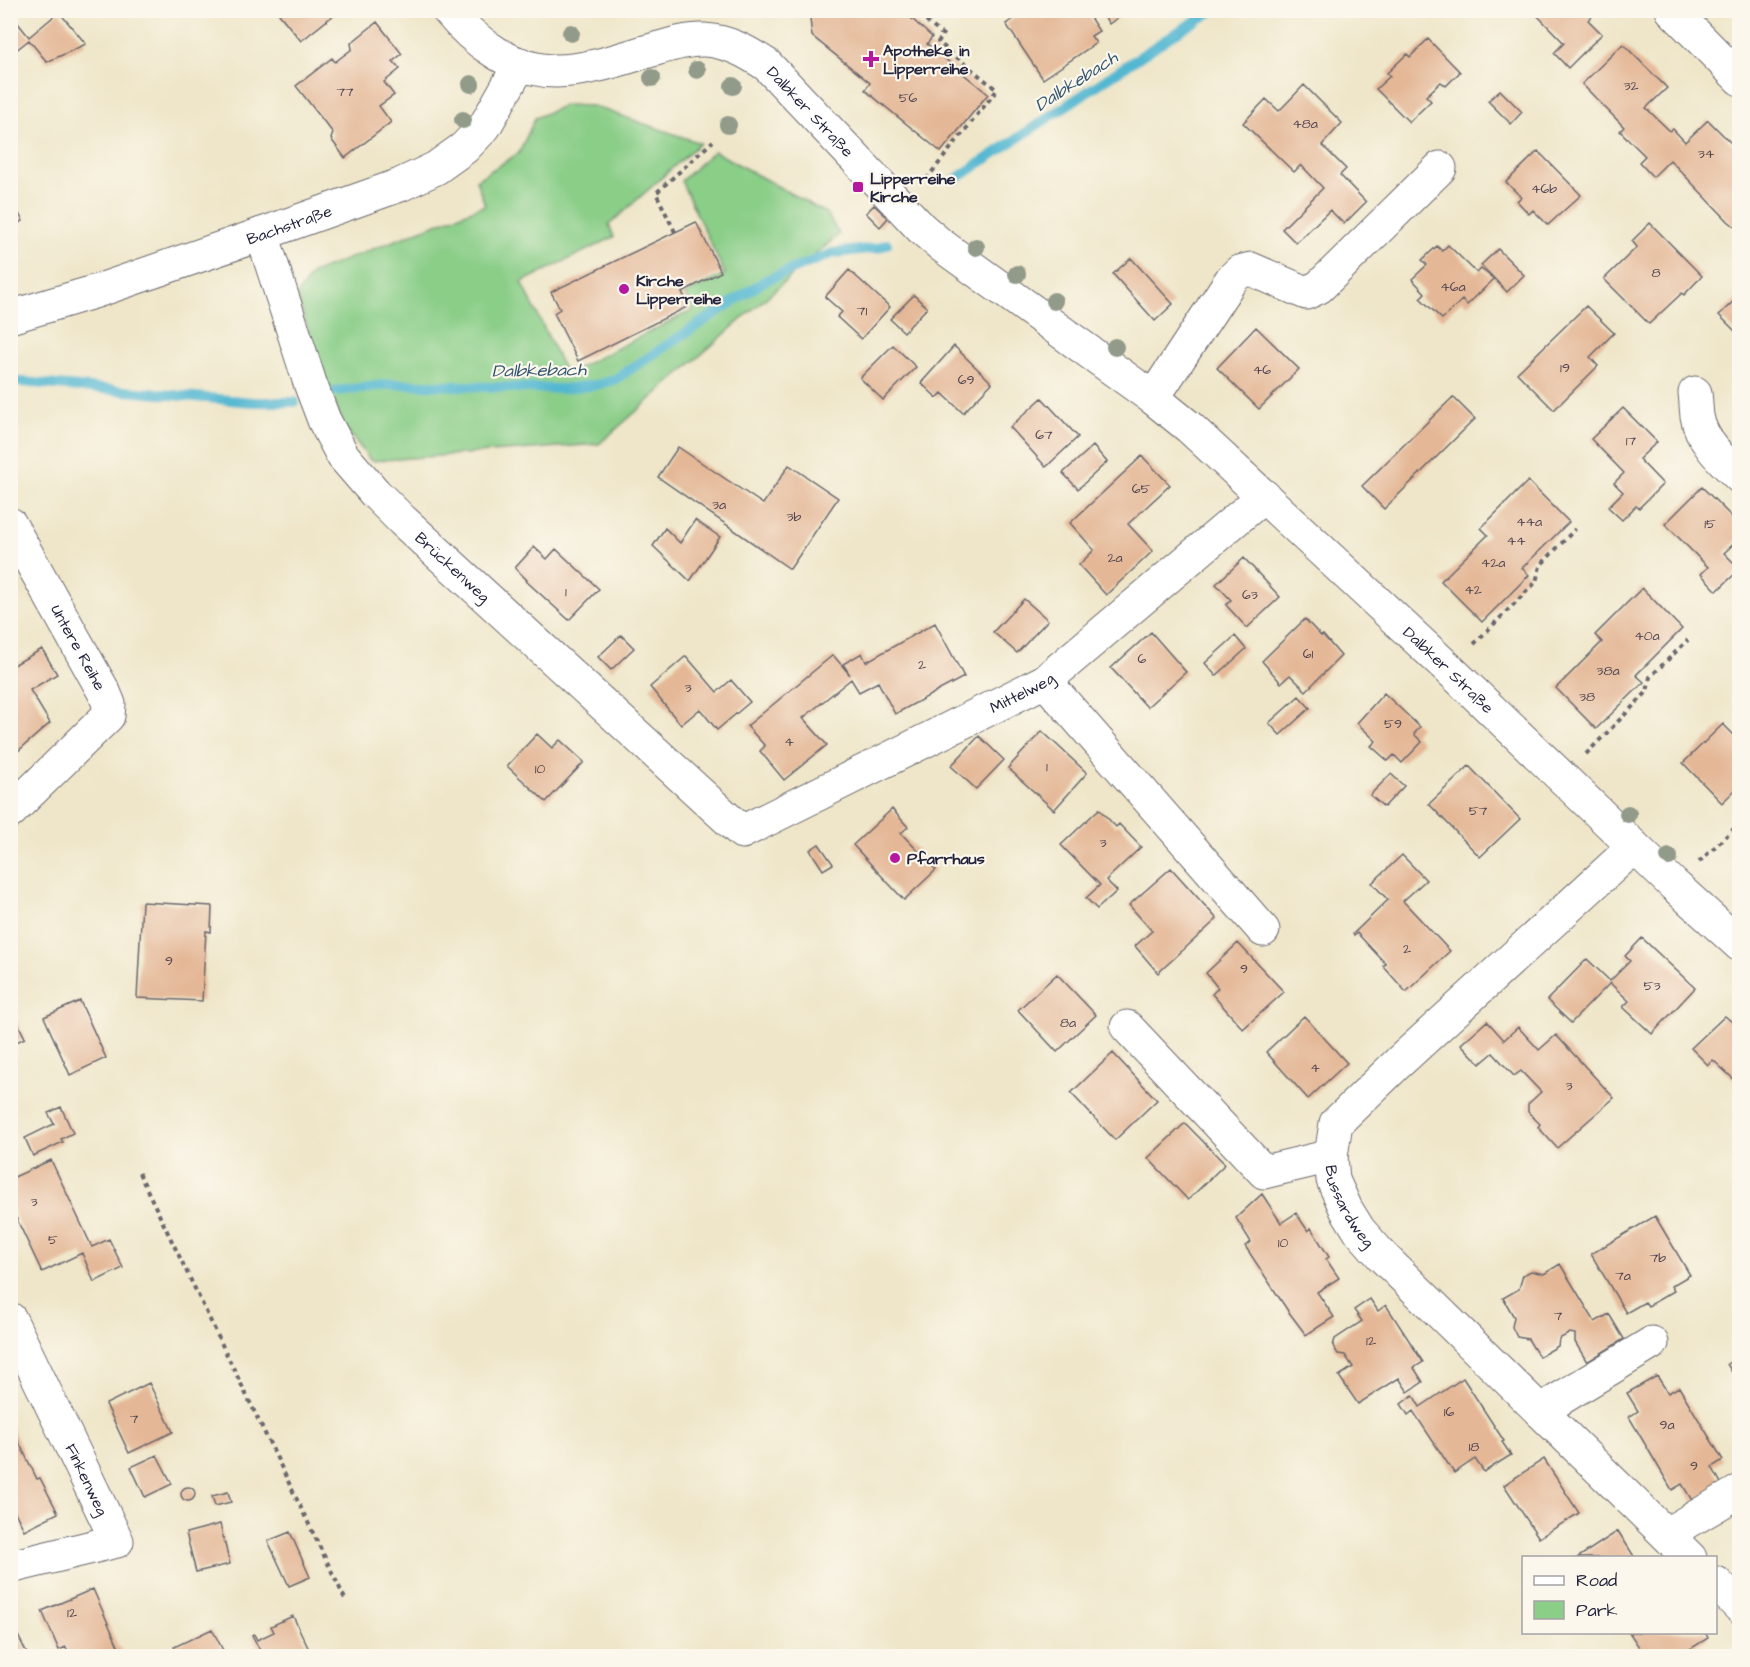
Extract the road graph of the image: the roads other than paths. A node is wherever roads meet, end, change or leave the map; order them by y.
1 (448, 10) edge
2 (1672, 10) edge
3 (701, 25) edge
4 (520, 64) junction
5 (1740, 79) edge
6 (1440, 168) dead end
7 (262, 234) junction
8 (10, 317) edge
9 (1695, 393) dead end
10 (1153, 398) junction
11 (1740, 477) edge
12 (1264, 496) junction
13 (10, 524) edge
14 (1045, 681) junction
15 (10, 812) edge
16 (742, 832) joint
17 (1634, 847) junction
18 (1263, 930) dead end
19 (1740, 945) edge
20 (1127, 1027) dead end
21 (1331, 1156) junction
22 (10, 1319) edge
23 (1652, 1343) dead end
24 (1540, 1411) junction
25 (1740, 1491) edge
26 (1666, 1534) junction
27 (1689, 1556) edge
28 (10, 1567) edge
29 (1717, 1584) edge
30 (1740, 1607) edge

1 - 4 street, Dalbker Straße
2 - 5 street
3 - 4 street, Dalbker Straße
3 - 10 street, Dalbker Straße
4 - 7 street, Bachstraße
6 - 10 street
7 - 8 street, Bachstraße
7 - 16 street, Brückenweg
9 - 11 street
10 - 12 street, Dalbker Straße
12 - 14 street, Mittelweg
12 - 17 street, Dalbker Straße
13 - 15 street, Untere Reihe
14 - 16 street, Mittelweg
14 - 18 street
17 - 19 street, Dalbker Straße
17 - 21 street, Bussardweg
20 - 21 street
21 - 24 street, Bussardweg
22 - 28 street, Finkenweg
23 - 24 street
24 - 26 street, Bussardweg
25 - 26 street
26 - 27 street, Bussardweg
29 - 30 street

